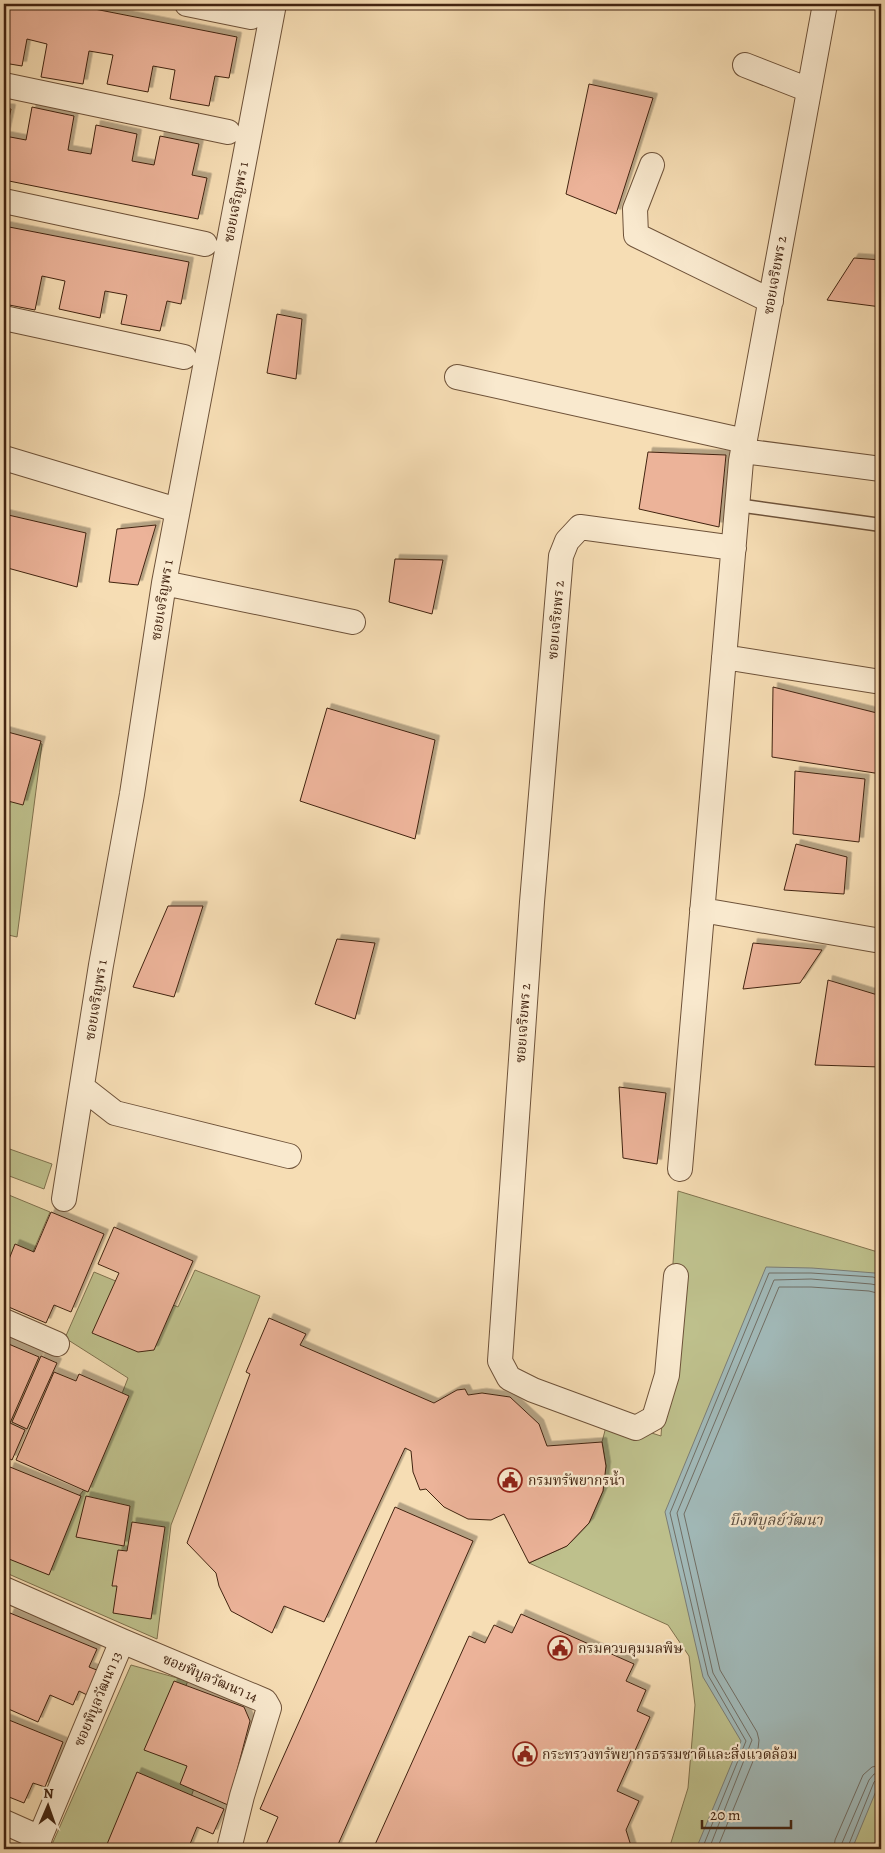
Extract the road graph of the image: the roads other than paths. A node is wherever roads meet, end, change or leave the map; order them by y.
1 (187, 4) edge
2 (274, 4) edge
3 (825, 4) edge
4 (251, 17) dead end
5 (745, 65) dead end
6 (4, 85) edge
7 (809, 90) junction
8 (228, 132) dead end
9 (652, 165) dead end
10 (4, 201) edge
11 (205, 244) dead end
12 (771, 301) junction
13 (4, 318) edge
14 (184, 357) dead end
15 (457, 377) dead end
16 (744, 446) junction
17 (4, 458) edge
18 (881, 469) edge
19 (737, 505) junction
20 (177, 510) junction
21 (881, 525) edge
22 (734, 548) junction
23 (164, 583) junction
24 (353, 622) dead end
25 (724, 657) junction
26 (881, 682) edge
27 (702, 910) junction
28 (881, 941) edge
29 (83, 1088) junction
30 (289, 1156) dead end
31 (680, 1169) dead end
32 (64, 1199) dead end
33 (676, 1276) dead end
34 (4, 1321) edge
35 (57, 1344) dead end
36 (4, 1589) edge
37 (122, 1642) junction
38 (4, 1822) edge
39 (38, 1844) edge
40 (229, 1849) edge

1 - 4 street
2 - 20 street, ซอยเจริญพร 1
3 - 7 street, ซอยเจริยพร 2
5 - 7 street
6 - 8 street
7 - 12 street, ซอยเจริยพร 2
9 - 12 street
10 - 11 street
12 - 16 street, ซอยเจริยพร 2
13 - 14 street
15 - 16 street
16 - 18 street
16 - 19 street, ซอยเจริยพร 2
17 - 20 street
19 - 21 lane
19 - 22 street, ซอยเจริยพร 2
20 - 23 street, ซอยเจริญพร 1
22 - 25 street, ซอยเจริยพร 2
22 - 33 street, ซอยเจริยพร 2
23 - 24 street
23 - 29 street, ซอยเจริญพร 1
25 - 26 street
25 - 27 street, ซอยเจริยพร 2
27 - 28 street
27 - 31 street, ซอยเจริยพร 2
29 - 30 street
29 - 32 street, ซอยเจริญพร 1
34 - 35 street
36 - 37 street, ซอยพิบูลวัฒนา 13
37 - 39 street, ซอยพิบูลวัฒนา 13
37 - 40 street, ซอยพิบูลวัฒนา 14
38 - 39 street

